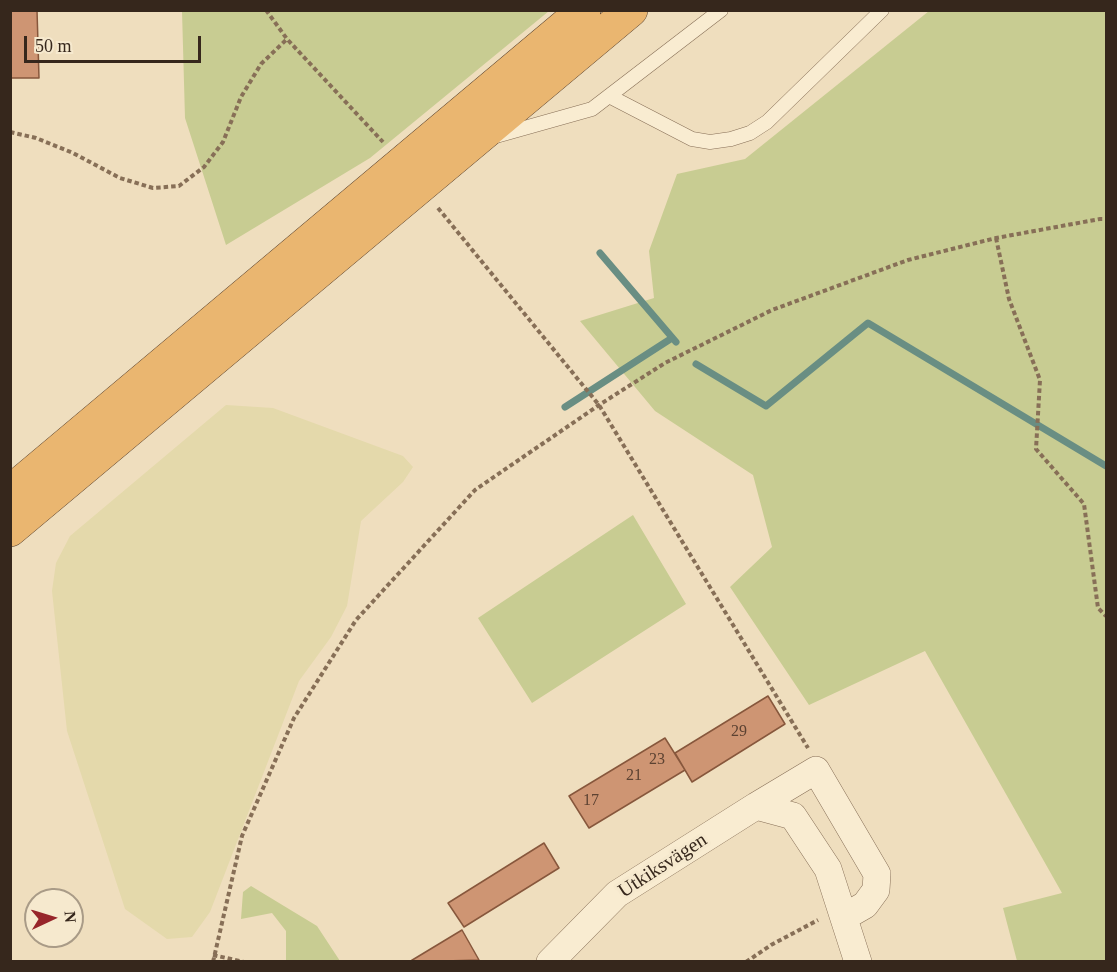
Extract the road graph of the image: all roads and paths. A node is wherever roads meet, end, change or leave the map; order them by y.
1 (266, 10) edge
2 (584, 10) edge
3 (631, 10) edge
4 (721, 10) edge
5 (882, 10) edge
6 (286, 39) junction
7 (609, 96) junction
8 (10, 132) edge
9 (474, 142) junction
10 (384, 143) dead end
11 (437, 206) dead end
12 (1107, 219) edge
13 (996, 238) junction
14 (599, 405) junction
15 (10, 492) edge
16 (10, 530) edge
17 (1107, 616) edge
18 (816, 770) junction
19 (756, 806) junction
20 (842, 912) junction
21 (213, 956) junction
22 (213, 962) edge
23 (244, 962) edge
24 (550, 962) edge
25 (747, 962) edge
26 (858, 962) edge

1 - 6 path
2 - 15 highway
3 - 9 highway
4 - 7 lane
5 - 7 lane
6 - 8 path
6 - 10 path
7 - 9 lane
9 - 16 highway
11 - 14 path
12 - 13 path
13 - 14 path
13 - 17 path
14 - 18 path
14 - 21 path
18 - 19 street, Utkiksvägen
18 - 20 street
19 - 20 street
19 - 24 street, Utkiksvägen
20 - 25 path
20 - 26 street
21 - 22 path
21 - 23 path

